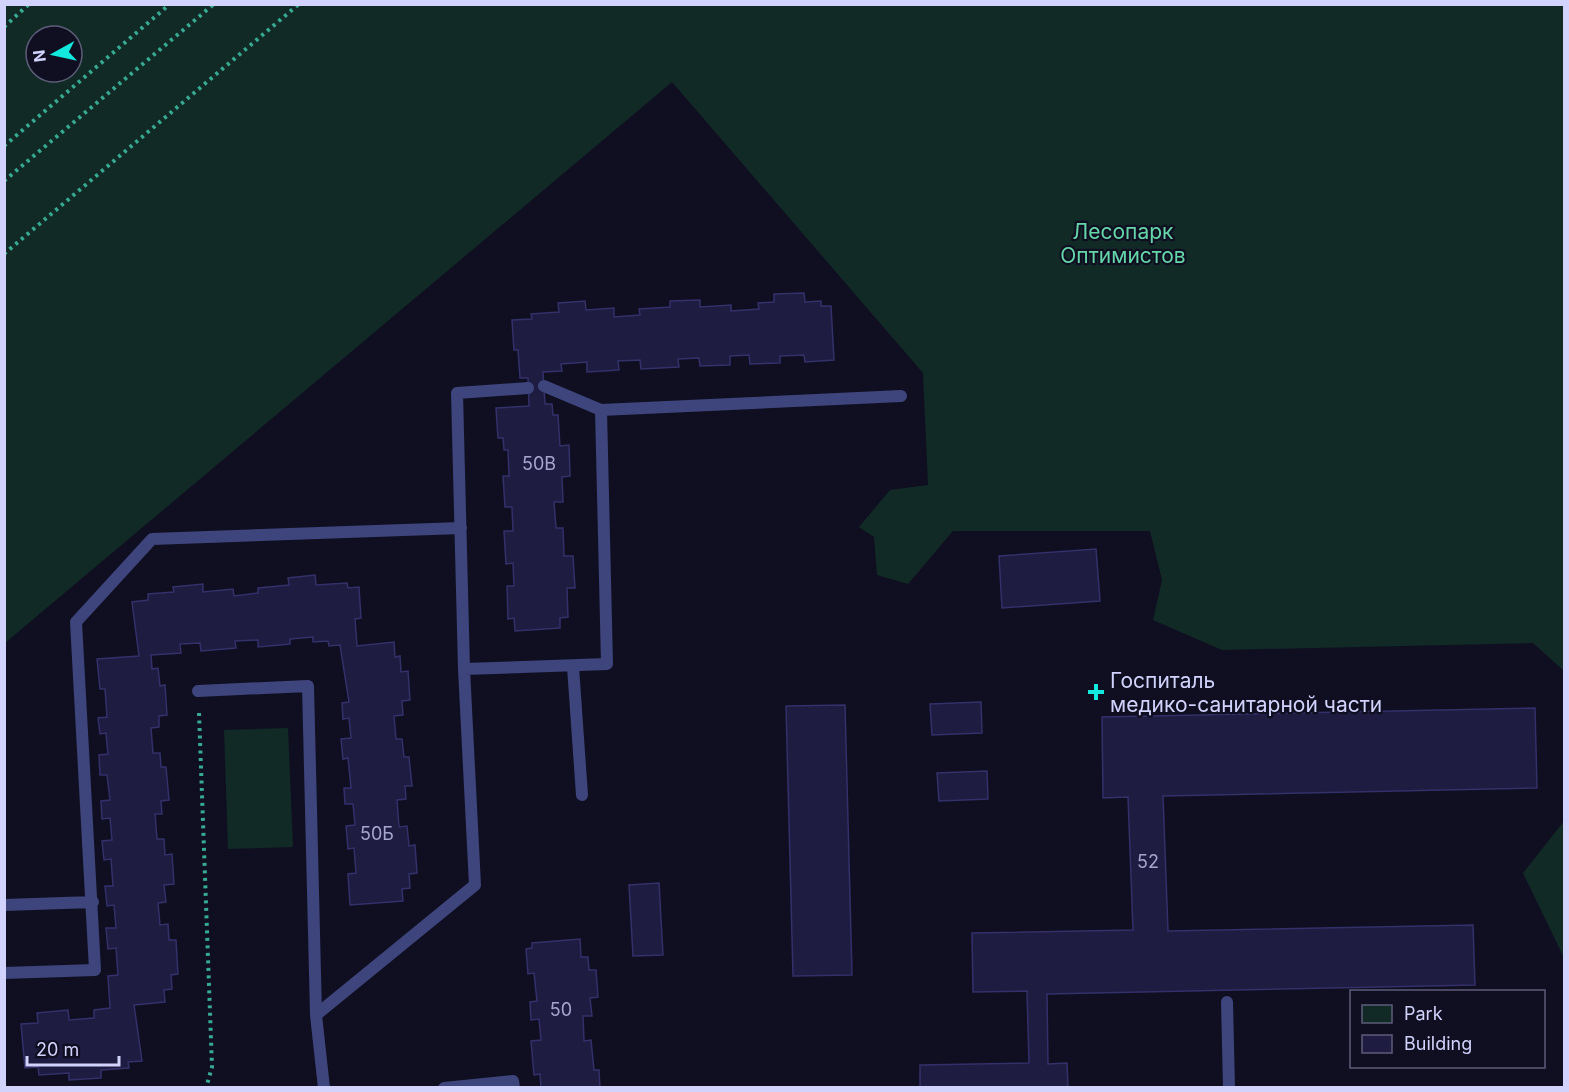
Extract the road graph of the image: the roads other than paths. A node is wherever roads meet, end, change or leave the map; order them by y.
1 (544, 386) dead end
2 (528, 388) dead end
3 (901, 396) dead end
4 (601, 410) junction
5 (461, 528) junction
6 (573, 667) junction
7 (464, 669) junction
8 (198, 691) road end
9 (582, 795) dead end
10 (93, 902) junction
11 (4, 905) edge
12 (4, 973) edge
13 (1227, 1002) dead end
14 (316, 1015) junction
15 (324, 1088) edge
16 (444, 1088) edge
17 (514, 1088) edge
18 (1229, 1088) edge

1 - 4 lane
2 - 5 lane
3 - 4 lane
4 - 6 lane
5 - 7 lane
5 - 10 lane
6 - 7 lane
6 - 9 lane
7 - 14 lane
8 - 14 lane
10 - 11 lane
10 - 12 lane
13 - 18 lane
14 - 15 lane
16 - 17 lane

